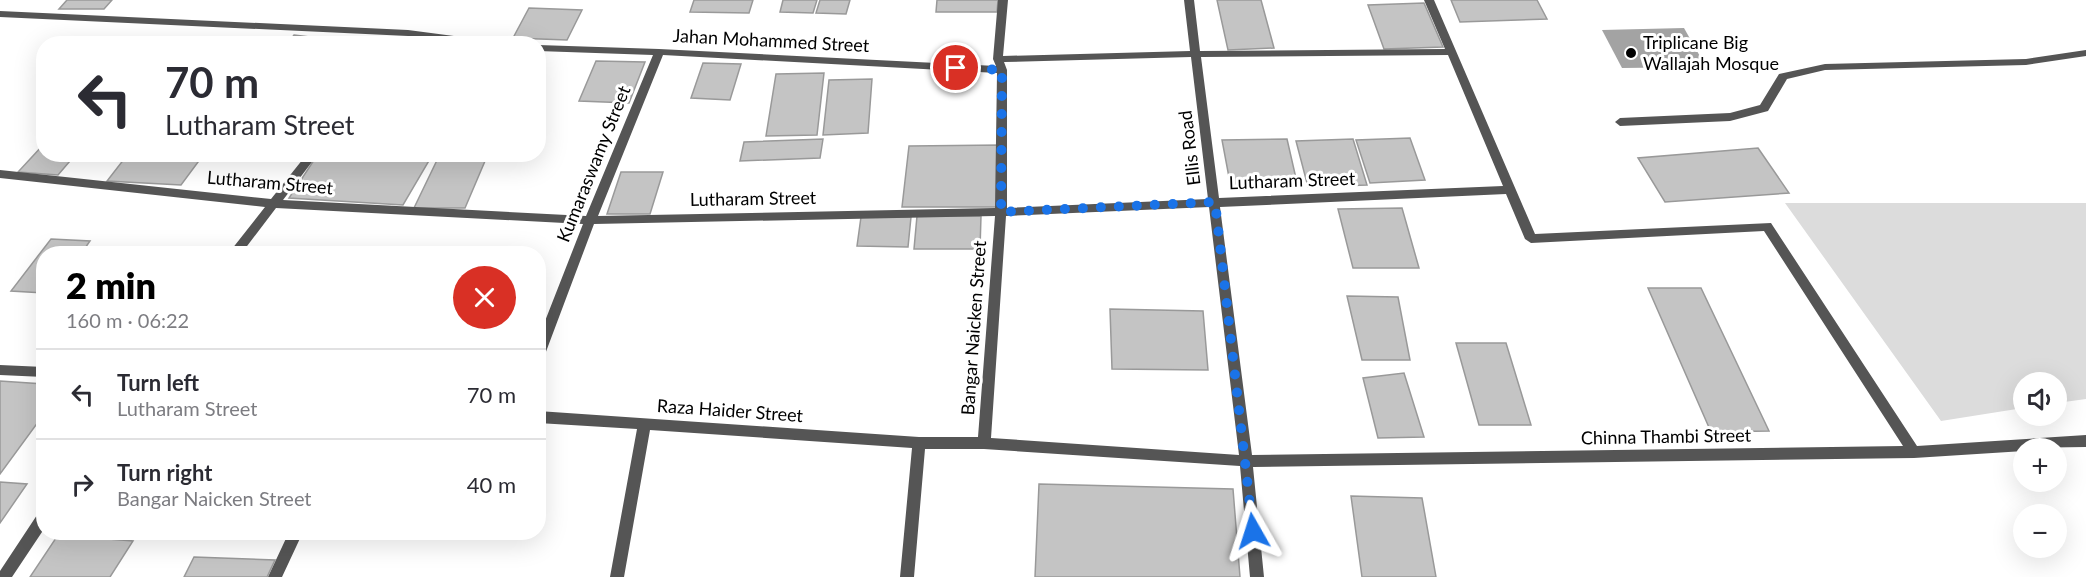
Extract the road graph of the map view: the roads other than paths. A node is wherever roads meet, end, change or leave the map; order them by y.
1 (1003, 0) edge
2 (1189, 0) edge
3 (1429, 0) edge
4 (0, 14) edge
5 (408, 33) junction
6 (406, 36) edge
7 (431, 36) edge
8 (546, 48) edge
9 (659, 52) junction
10 (1450, 52) junction
11 (2086, 53) edge
12 (1197, 54) junction
13 (1000, 65) junction
14 (1620, 122) dead end
15 (307, 162) edge
16 (0, 174) edge
17 (1509, 190) junction
18 (1215, 202) junction
19 (275, 204) junction
20 (1001, 212) junction
21 (590, 220) junction
22 (241, 246) edge
23 (546, 336) edge
24 (0, 370) edge
25 (36, 372) edge
26 (546, 417) edge
27 (645, 423) junction
28 (2086, 441) edge
29 (919, 443) junction
30 (984, 443) junction
31 (1914, 452) junction
32 (1246, 461) junction
33 (36, 528) edge
34 (292, 540) edge
35 (4, 577) edge
36 (275, 577) edge
37 (617, 577) edge
38 (907, 577) edge
39 (1257, 577) edge

1 - 13 street, Bangar Naicken Street
2 - 12 street, Ellis Road
3 - 10 street
4 - 5 street
5 - 6 street
5 - 7 street
8 - 9 street, Jahan Mohammed Street
9 - 13 street, Jahan Mohammed Street
9 - 21 street, Kumaraswamy Street
10 - 12 street, Jahan Mohammed Street
10 - 17 street
11 - 14 street
12 - 13 street, Jahan Mohammed Street
12 - 18 street, Ellis Road
13 - 20 street, Bangar Naicken Street
15 - 19 street
16 - 19 street, Lutharam Street
17 - 18 street, Lutharam Street
17 - 31 street
18 - 20 street, Lutharam Street
18 - 32 street, Ellis Road
19 - 21 street, Lutharam Street
19 - 22 street
20 - 21 street, Lutharam Street
20 - 30 street, Bangar Naicken Street
21 - 23 street, Kumaraswamy Street
24 - 25 street
26 - 27 street, Raza Haider Street
27 - 29 street, Raza Haider Street
27 - 37 street
28 - 31 street, Chinna Thambi Street
29 - 30 street, Raza Haider Street
29 - 38 street
30 - 32 street, Chinna Thambi Street
31 - 32 street, Chinna Thambi Street
32 - 39 street, Ellis Road
33 - 35 street
34 - 36 street

